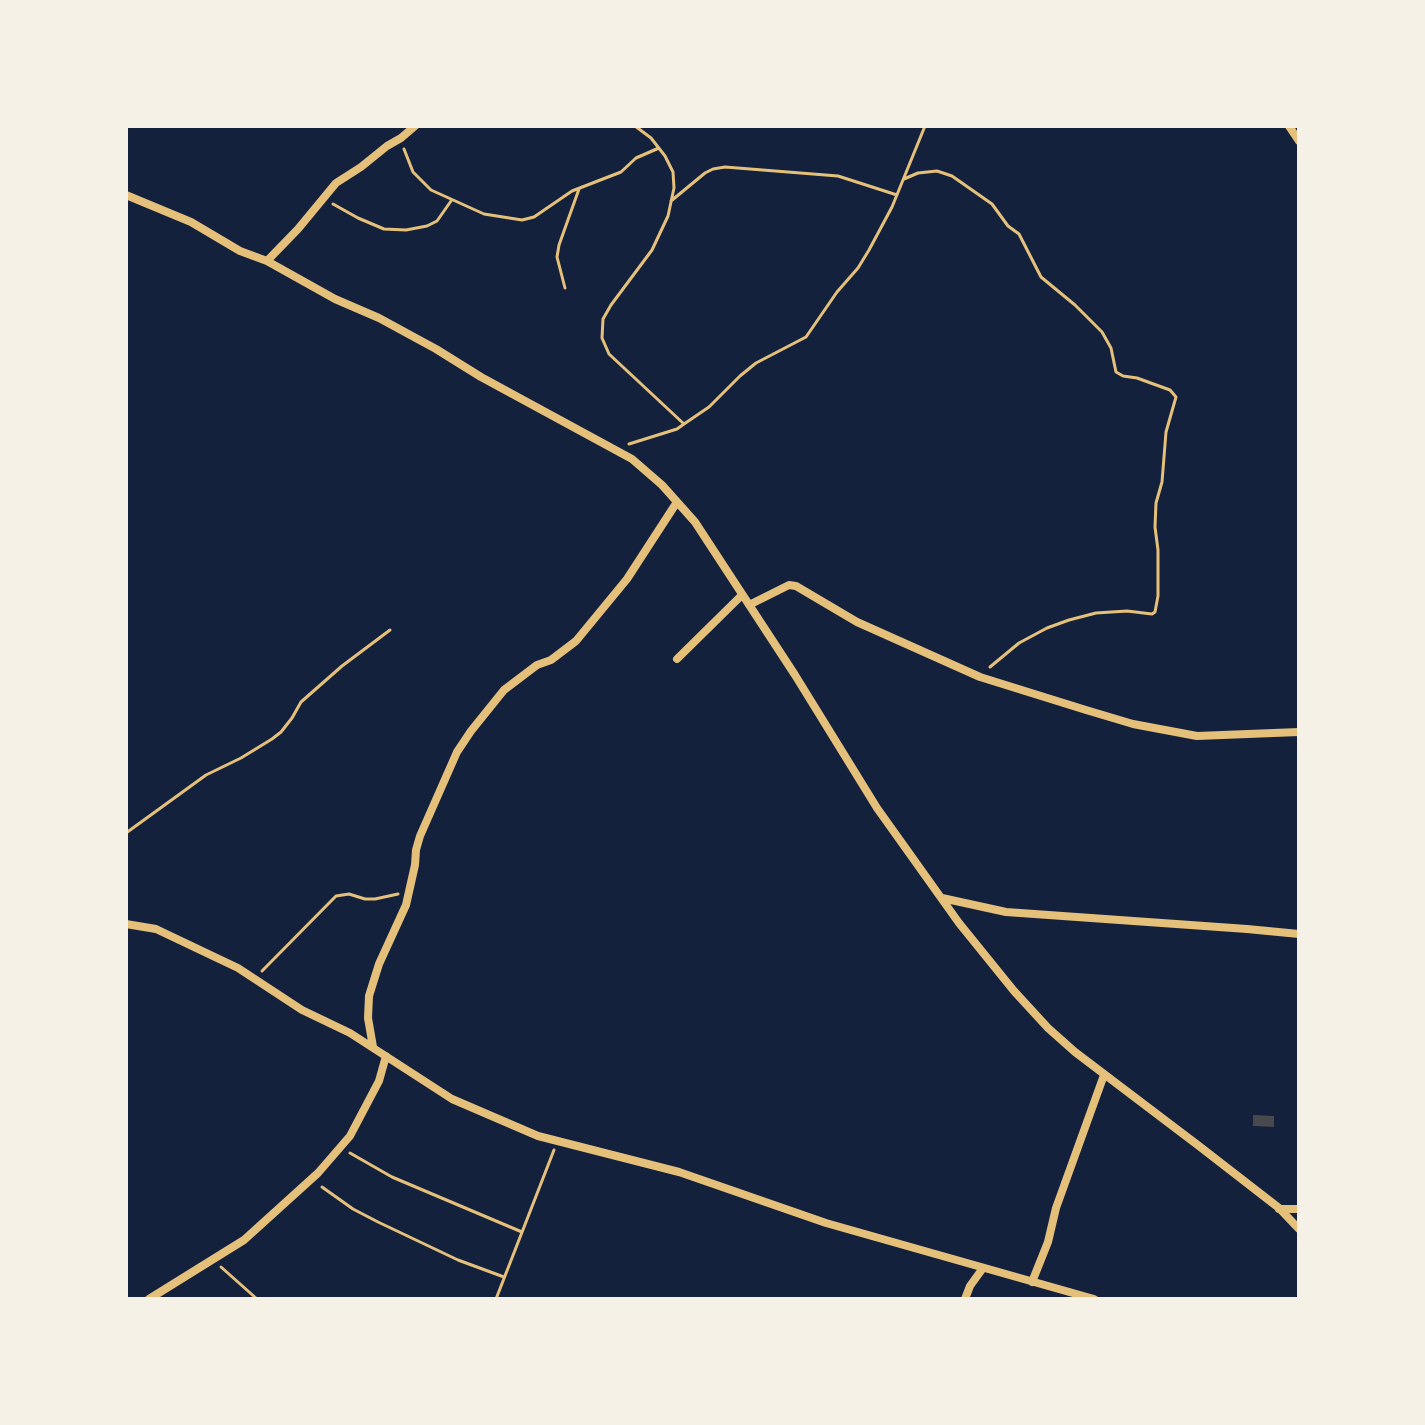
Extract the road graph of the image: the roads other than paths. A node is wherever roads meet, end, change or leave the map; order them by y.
1 (415, 126) edge
2 (1289, 126) edge
3 (1299, 141) edge
4 (126, 195) edge
5 (267, 261) junction
6 (677, 502) junction
7 (742, 595) junction
8 (749, 605) junction
9 (677, 659) dead end
10 (1299, 732) edge
11 (941, 898) junction
12 (126, 924) edge
13 (1299, 934) edge
14 (373, 1048) junction
15 (386, 1056) junction
16 (1104, 1075) junction
17 (1279, 1208) junction
18 (1299, 1209) edge
19 (1299, 1229) edge
20 (983, 1268) junction
21 (1032, 1282) junction
22 (149, 1299) edge
23 (965, 1299) edge
24 (1094, 1299) edge

1 - 5 street
2 - 3 street
4 - 5 street
5 - 6 street
6 - 7 street
6 - 14 street
7 - 8 street
7 - 9 street
8 - 10 street
8 - 11 street
11 - 13 street
11 - 16 street
12 - 14 street
14 - 15 street
15 - 20 street
15 - 22 street
16 - 17 street
16 - 21 street
17 - 18 street
17 - 19 street
20 - 21 street
20 - 23 street
21 - 24 street

